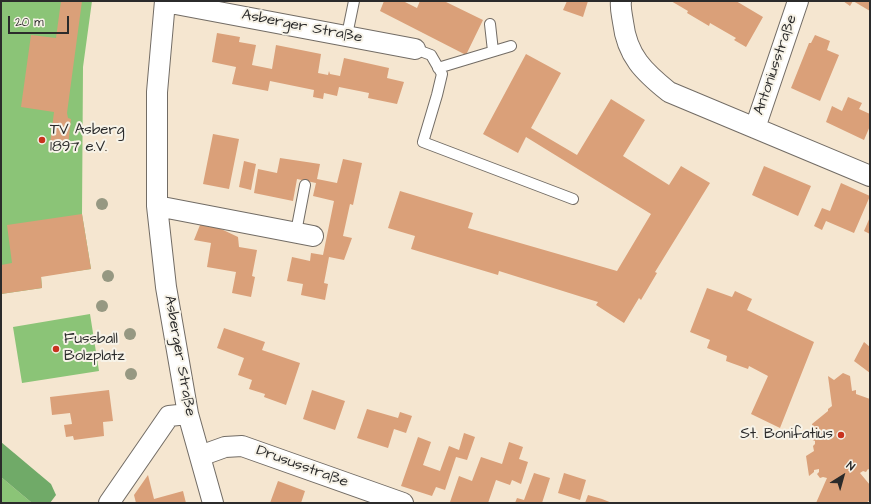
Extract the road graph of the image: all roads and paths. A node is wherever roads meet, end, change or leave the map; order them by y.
1 (165, 1) edge
2 (354, 1) edge
3 (621, 1) edge
4 (798, 1) edge
5 (490, 24) dead end
6 (347, 35) junction
7 (511, 46) dead end
8 (415, 49) joint
9 (493, 51) junction
10 (438, 68) junction
11 (754, 128) junction
12 (870, 176) edge
13 (305, 185) dead end
14 (573, 199) dead end
15 (157, 206) junction
16 (305, 234) joint
17 (188, 414) junction
18 (200, 456) junction
19 (109, 503) edge
20 (213, 503) edge
21 (403, 503) edge

1 - 6 street, Asberger Straße
1 - 15 street, Asberger Straße
2 - 6 lane
3 - 11 street
4 - 11 street, Antoniusstraße
5 - 9 lane
6 - 8 street, Asberger Straße
7 - 9 lane
8 - 10 lane
9 - 10 lane
10 - 14 lane
11 - 12 street
13 - 16 lane
15 - 16 street
15 - 17 street, Asberger Straße
17 - 18 street, Asberger Straße
17 - 19 street
18 - 20 street, Asberger Straße
18 - 21 street, Drususstraße

